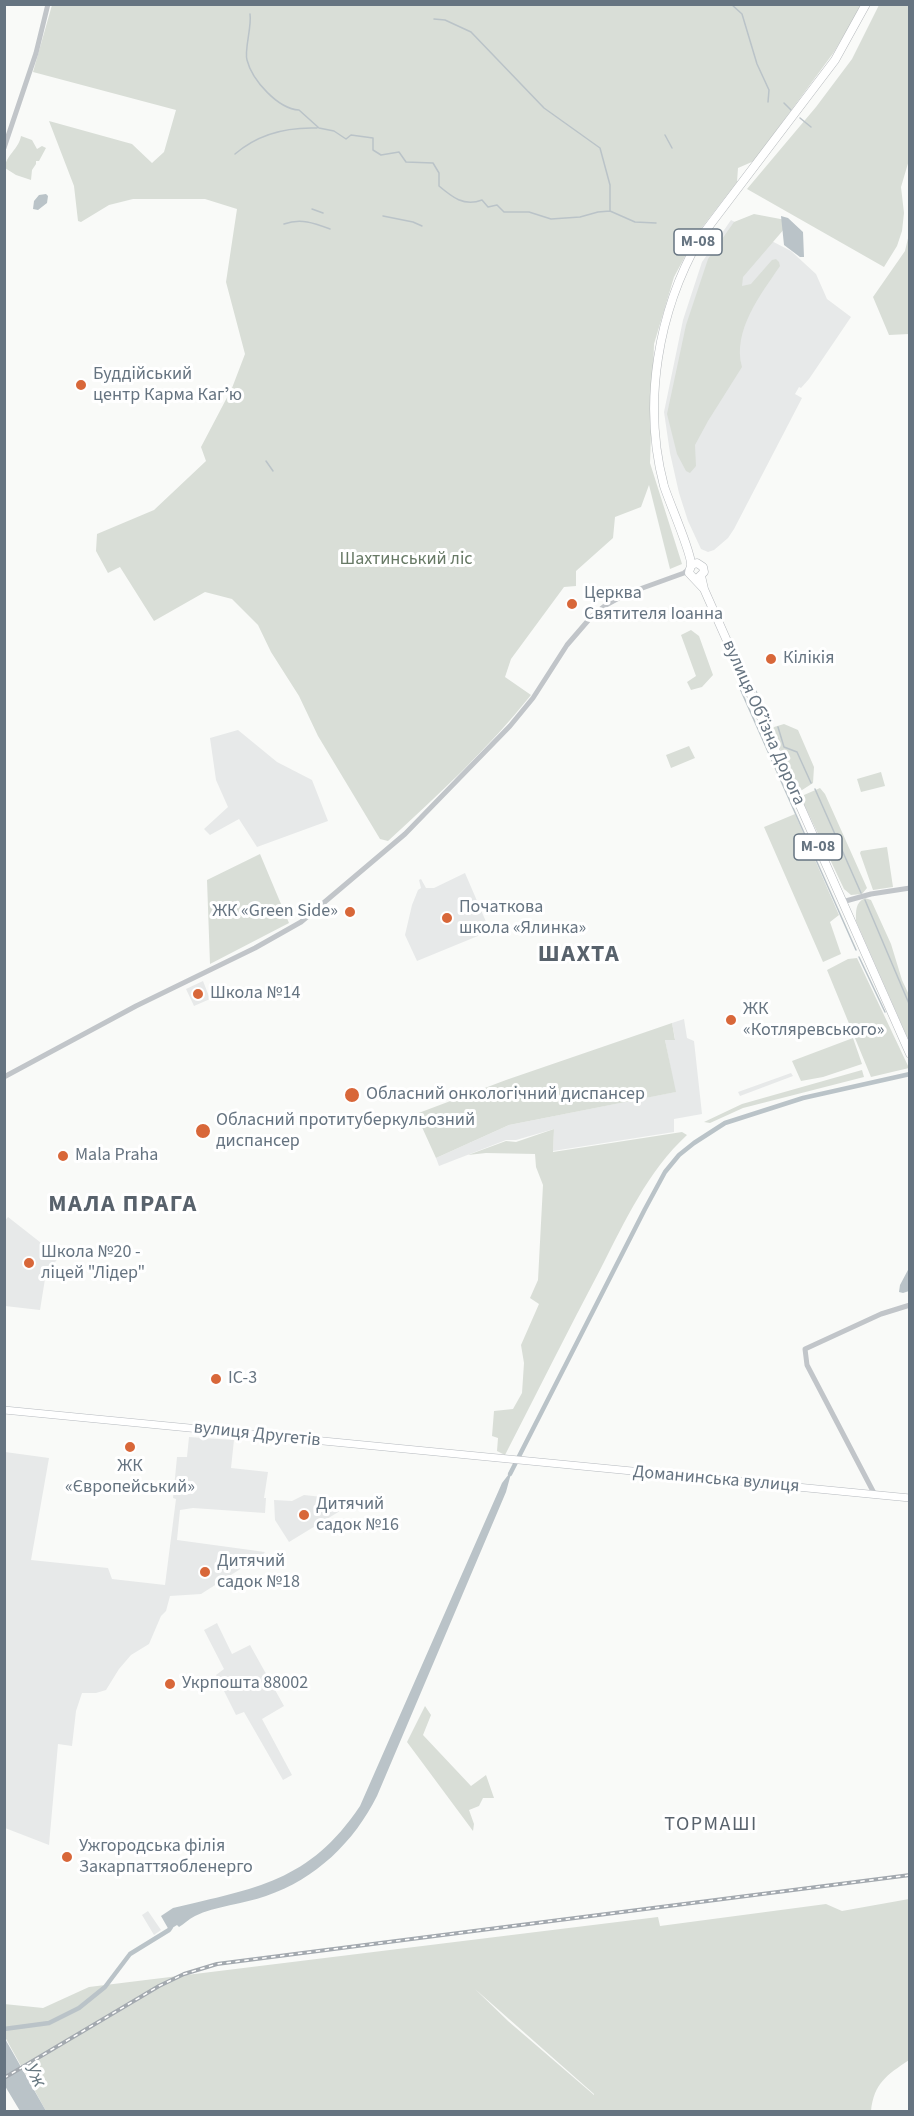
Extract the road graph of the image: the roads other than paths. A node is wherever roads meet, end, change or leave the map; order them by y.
1 (48, 4) edge
2 (866, 4) edge
3 (4, 148) edge
4 (692, 571) junction
5 (909, 888) edge
6 (842, 902) junction
7 (909, 1054) edge
8 (4, 1077) edge
9 (909, 1305) edge
10 (4, 1410) edge
11 (522, 1461) joint
12 (875, 1495) junction
13 (909, 1498) edge

1 - 3 street
2 - 4 highway, вулиця Обʼїзна Дорога / М-08
4 - 6 highway, вулиця Обʼїзна Дорога / М-08
4 - 8 street
5 - 6 street
6 - 7 highway, вулиця Обʼїзна Дорога / М-08
9 - 12 street
10 - 11 main road, вулиця Другетів
11 - 12 main road, Доманинська вулиця
12 - 13 main road, Доманинська вулиця

